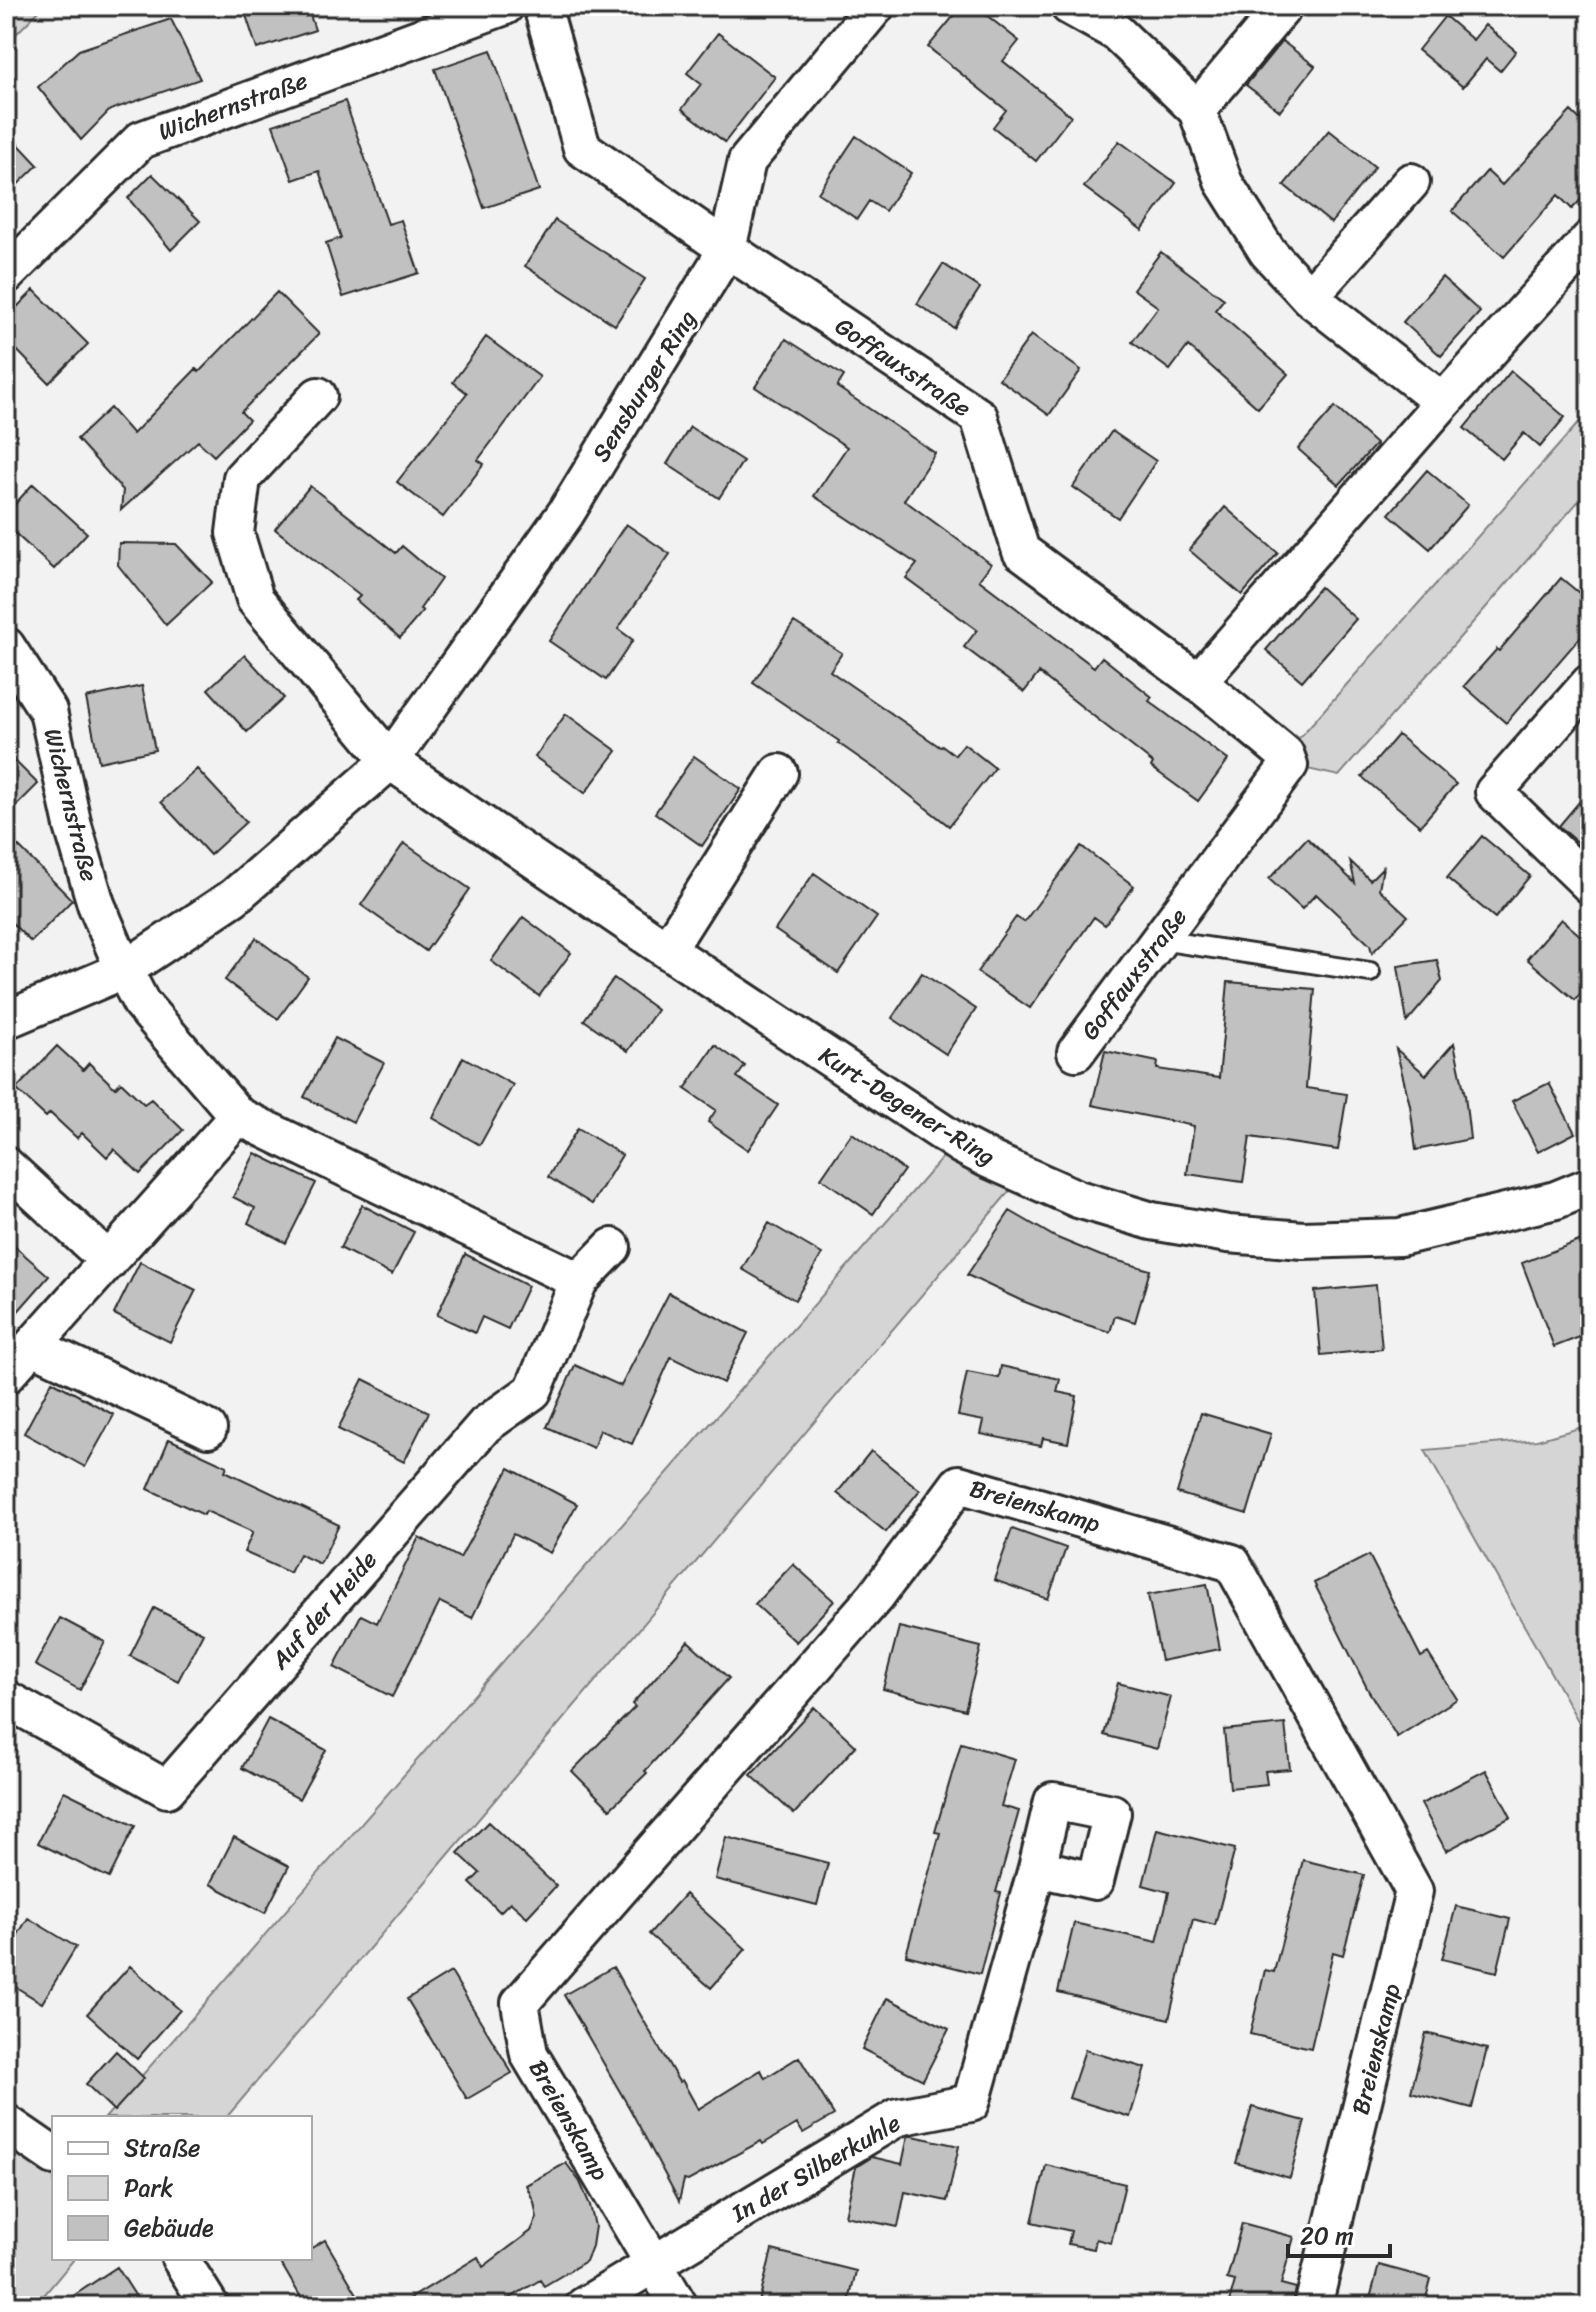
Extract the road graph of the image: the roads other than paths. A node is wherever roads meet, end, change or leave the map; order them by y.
1 (505, 6) edge
2 (542, 6) edge
3 (876, 6) edge
4 (1069, 6) edge
5 (1284, 6) edge
6 (1197, 110) junction
7 (1411, 182) dead end
8 (1590, 239) edge
9 (727, 249) junction
10 (6, 275) edge
11 (1309, 297) junction
12 (318, 396) dead end
13 (1443, 402) junction
14 (6, 646) edge
15 (1198, 682) junction
16 (1590, 683) edge
17 (390, 761) junction
18 (779, 773) dead end
19 (1590, 885) edge
20 (1160, 940) junction
21 (667, 950) junction
22 (124, 970) junction
23 (1370, 972) dead end
24 (6, 1020) edge
25 (1076, 1052) dead end
26 (238, 1116) junction
27 (6, 1166) edge
28 (1590, 1186) edge
29 (612, 1247) dead end
30 (109, 1261) junction
31 (579, 1281) junction
32 (15, 1362) edge
33 (208, 1429) dead end
34 (6, 1699) edge
35 (1037, 1868) dead end
36 (6, 2123) edge
37 (52, 2155) edge
38 (181, 2260) edge
39 (653, 2263) junction
40 (210, 2306) edge
41 (584, 2306) edge
42 (679, 2306) edge
43 (1313, 2306) edge

1 - 10 street, Wichernstraße
2 - 9 street
3 - 9 street, Sensburger Ring
4 - 6 street
5 - 6 street
6 - 11 street
7 - 11 street
8 - 13 street
9 - 15 street, Goffauxstraße
9 - 17 street, Sensburger Ring
11 - 13 street
12 - 17 street
13 - 15 street
14 - 22 street, Wichernstraße
15 - 20 street, Goffauxstraße
16 - 19 street
17 - 21 street, Kurt-Degener-Ring
17 - 22 street, Sensburger Ring
18 - 21 street
20 - 23 lane
20 - 25 street, Goffauxstraße
21 - 28 street, Kurt-Degener-Ring
22 - 24 street, Sensburger Ring
22 - 26 street
26 - 30 street
26 - 31 street
27 - 30 street
29 - 31 street, Auf der Heide
30 - 32 street
31 - 34 street, Auf der Heide
32 - 33 street
35 - 39 street, In der Silberkuhle
36 - 37 street
38 - 40 street
39 - 41 street, In der Silberkuhle
39 - 42 street, Breienskamp
39 - 43 street, Breienskamp

